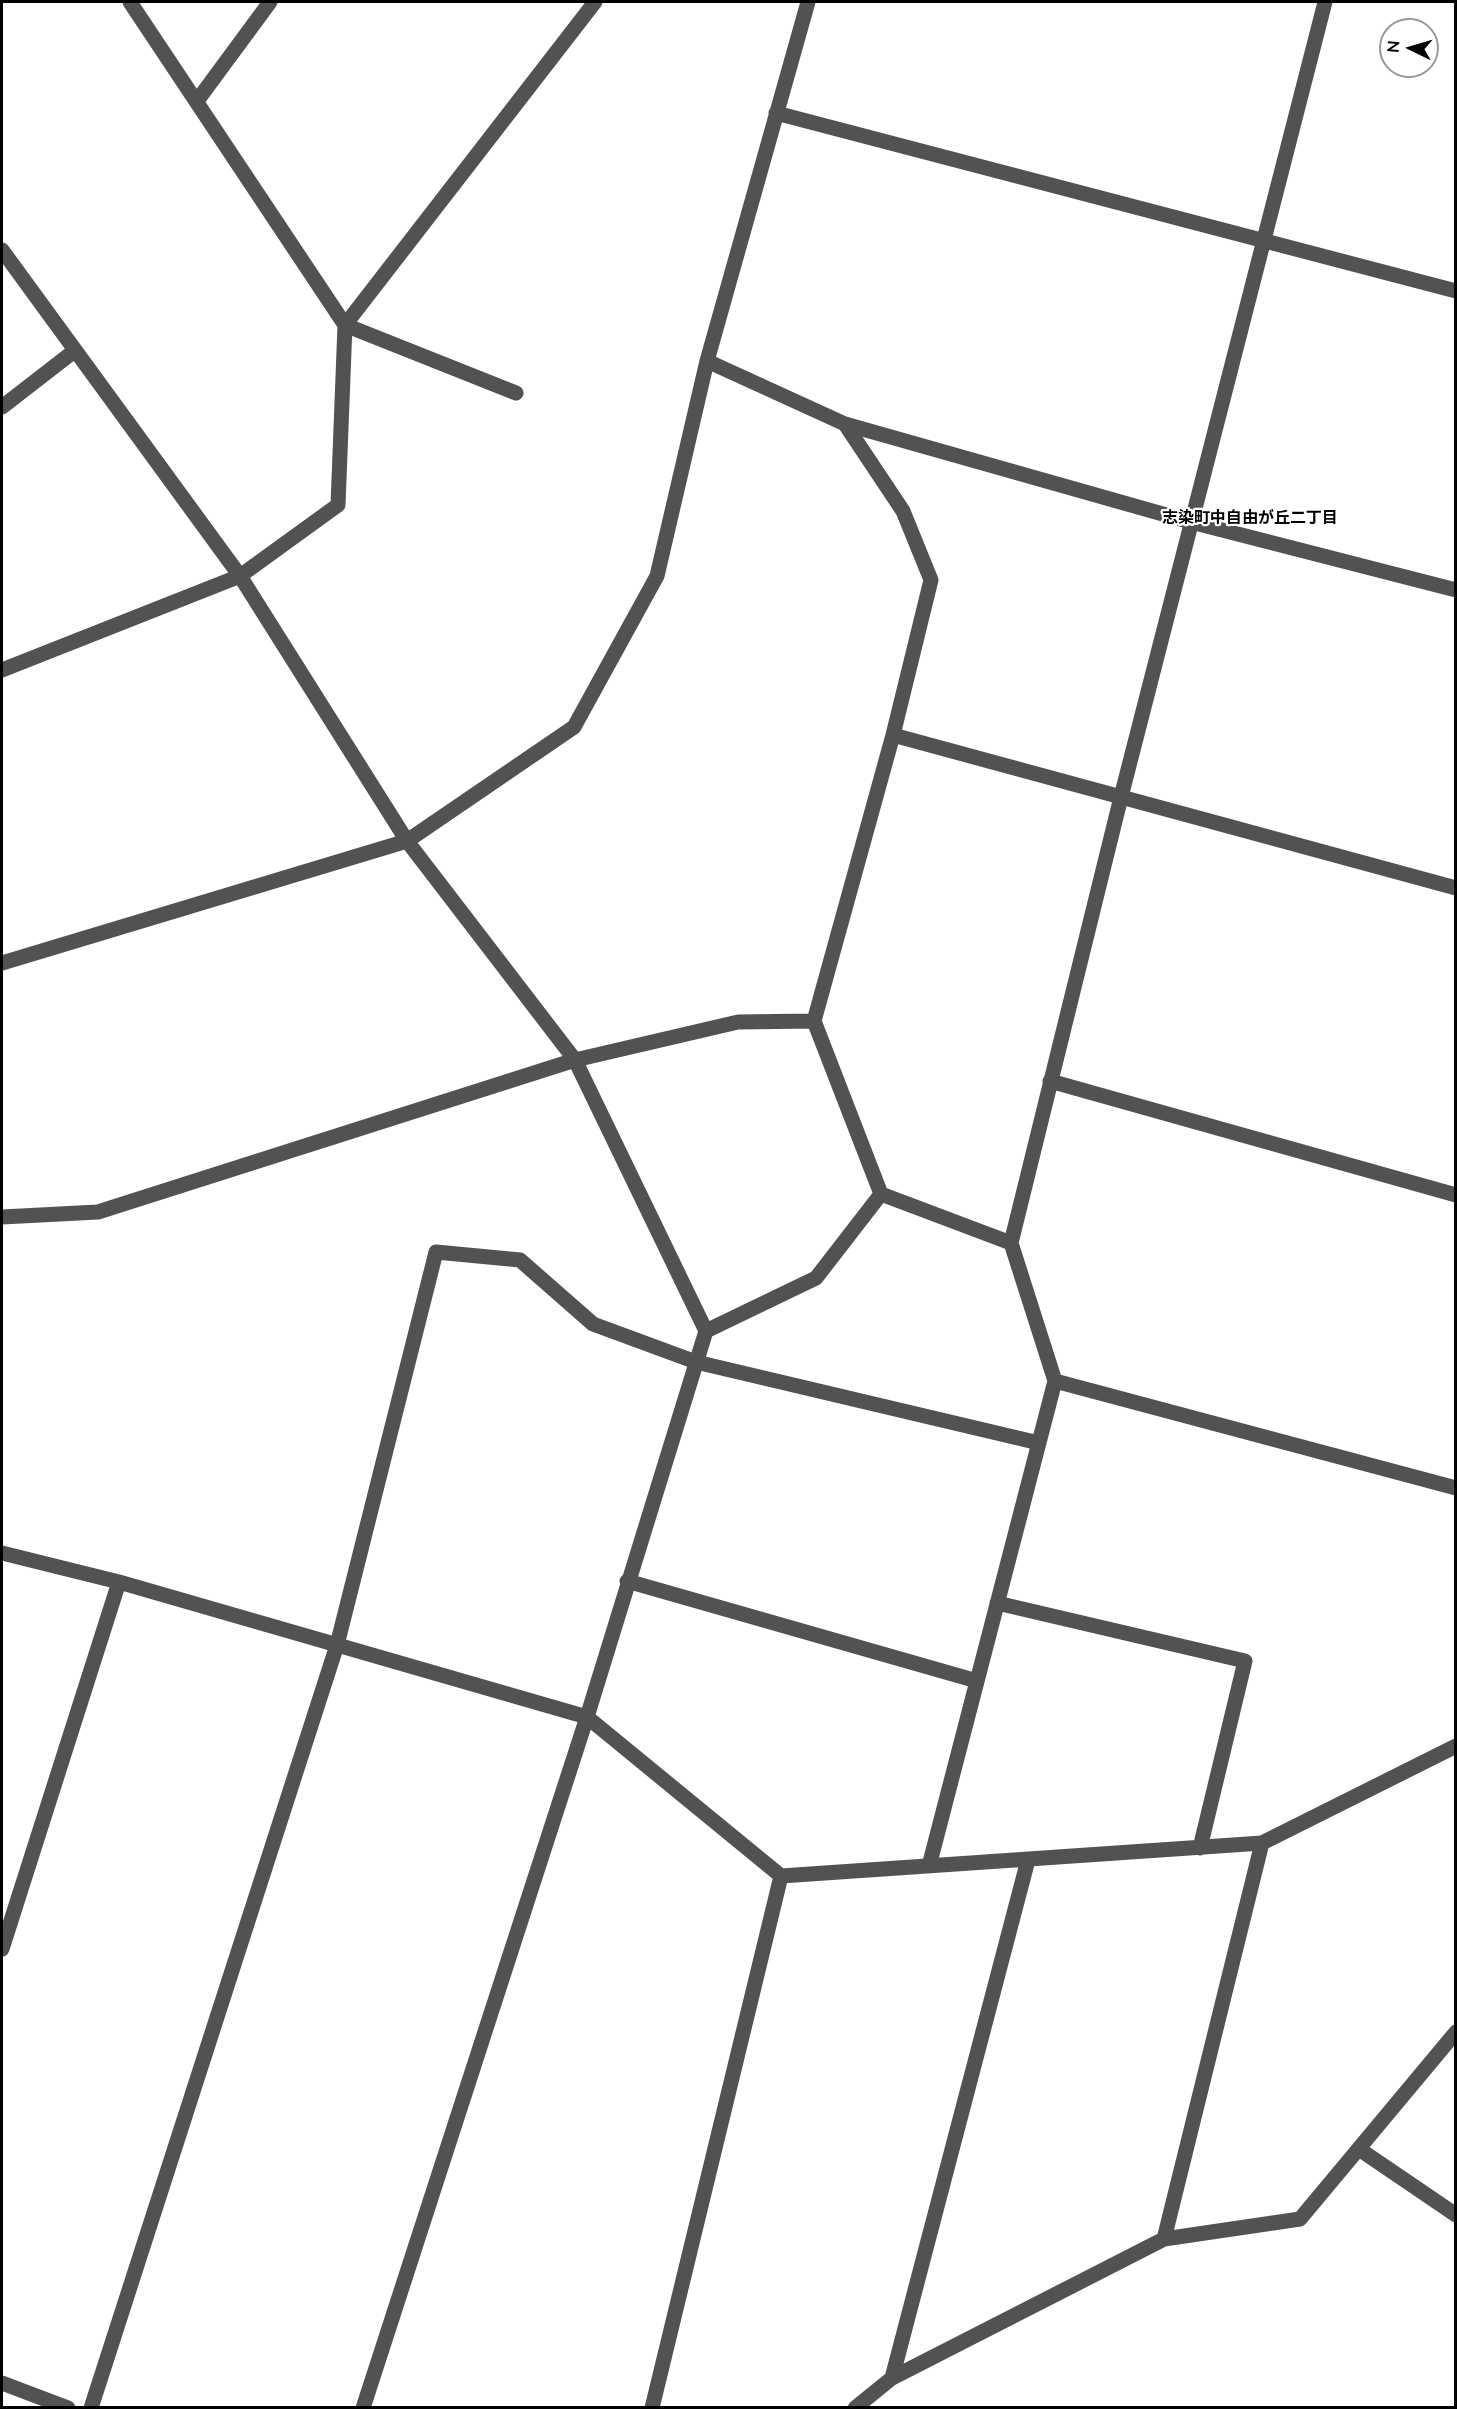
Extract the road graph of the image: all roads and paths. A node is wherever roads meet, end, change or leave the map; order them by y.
1 (130, 2) edge
2 (270, 2) edge
3 (595, 2) edge
4 (808, 2) edge
5 (1325, 2) edge
6 (197, 101) junction
7 (776, 112) junction
8 (1263, 242) junction
9 (2, 250) edge
10 (1455, 291) edge
11 (345, 325) junction
12 (73, 352) junction
13 (707, 361) junction
14 (516, 393) dead end
15 (2, 407) edge
16 (845, 424) junction
17 (1191, 522) junction
18 (240, 576) junction
19 (1455, 590) edge
20 (2, 670) edge
21 (893, 735) junction
22 (1121, 797) junction
23 (407, 842) junction
24 (1455, 888) edge
25 (2, 963) edge
26 (814, 1021) junction
27 (575, 1060) junction
28 (1050, 1081) junction
29 (881, 1194) junction
30 (1455, 1195) edge
31 (2, 1216) edge
32 (1011, 1243) junction
33 (706, 1331) junction
34 (696, 1362) junction
35 (1055, 1381) junction
36 (1039, 1443) junction
37 (1455, 1488) edge
38 (2, 1553) edge
39 (627, 1581) junction
40 (119, 1582) junction
41 (997, 1603) junction
42 (337, 1645) junction
43 (977, 1681) junction
44 (588, 1718) junction
45 (1455, 1746) edge
46 (1263, 1843) junction
47 (1200, 1848) junction
48 (1028, 1860) junction
49 (929, 1866) junction
50 (781, 1876) junction
51 (2, 1949) edge
52 (1455, 2032) edge
53 (1359, 2149) junction
54 (1455, 2215) edge
55 (1164, 2238) junction
56 (892, 2378) junction
57 (2, 2383) edge
58 (68, 2408) edge
59 (91, 2408) edge
60 (363, 2408) edge
61 (652, 2408) edge
62 (855, 2408) edge

1 - 6 street
2 - 6 street
3 - 11 street
4 - 7 street
5 - 8 street
6 - 11 street
7 - 8 street
7 - 13 street
8 - 10 street
8 - 17 street
9 - 12 street
11 - 14 street
11 - 18 street
12 - 15 street
12 - 18 street
13 - 16 street
13 - 23 street
16 - 17 street
16 - 21 street
17 - 19 street
17 - 22 street
18 - 20 street
18 - 23 street
21 - 22 street
21 - 26 street
22 - 24 street
22 - 28 street
23 - 25 street
23 - 27 street
26 - 27 street
26 - 29 street
27 - 31 street
27 - 33 street
28 - 30 street
28 - 32 street
29 - 32 street
29 - 33 street
32 - 35 street
33 - 34 street
34 - 36 street
34 - 39 street
34 - 42 street
35 - 36 street
35 - 37 street
36 - 41 street
38 - 40 street
39 - 43 street
39 - 44 street
40 - 42 street
40 - 51 street
41 - 43 street
41 - 47 street
42 - 44 street
42 - 59 street
43 - 49 street
44 - 50 street
44 - 60 street
45 - 46 street
46 - 47 street
46 - 55 street
47 - 48 street
48 - 49 street
48 - 56 street
49 - 50 street
50 - 61 street
52 - 53 street
53 - 54 street
53 - 55 street
55 - 56 street
56 - 62 street
57 - 58 street

